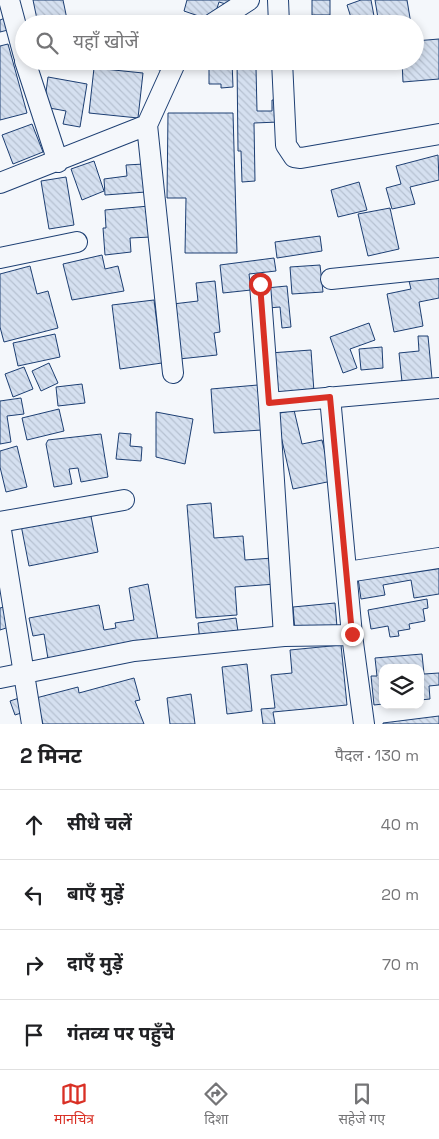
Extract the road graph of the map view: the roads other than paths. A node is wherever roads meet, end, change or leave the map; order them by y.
1 (9, 0) edge
2 (249, 0) edge
3 (278, 0) edge
4 (226, 15) edge
5 (279, 15) edge
6 (15, 22) edge
7 (28, 70) edge
8 (172, 70) edge
9 (282, 70) edge
10 (147, 125) junction
11 (439, 134) edge
12 (58, 162) junction
13 (0, 183) edge
14 (77, 242) dead end
15 (0, 258) edge
16 (439, 268) edge
17 (331, 279) dead end
18 (260, 284) dead end
19 (172, 373) dead end
20 (439, 388) edge
21 (330, 397) junction
22 (269, 403) junction
23 (124, 500) dead end
24 (0, 523) edge
25 (439, 558) edge
26 (347, 572) junction
27 (352, 634) junction
28 (284, 636) junction
29 (24, 673) junction
30 (0, 678) edge
31 (32, 724) edge
32 (364, 724) edge

1 - 6 street
2 - 4 street
3 - 5 street
7 - 12 street
8 - 10 street
9 - 11 street
10 - 12 street
10 - 19 street
12 - 13 street
14 - 15 street
16 - 17 street
18 - 22 street
20 - 21 street
21 - 22 street
21 - 26 street
22 - 28 street
23 - 24 street
24 - 29 street
25 - 26 street
26 - 27 street
27 - 28 street
27 - 32 street
28 - 29 street
29 - 30 street
29 - 31 street

